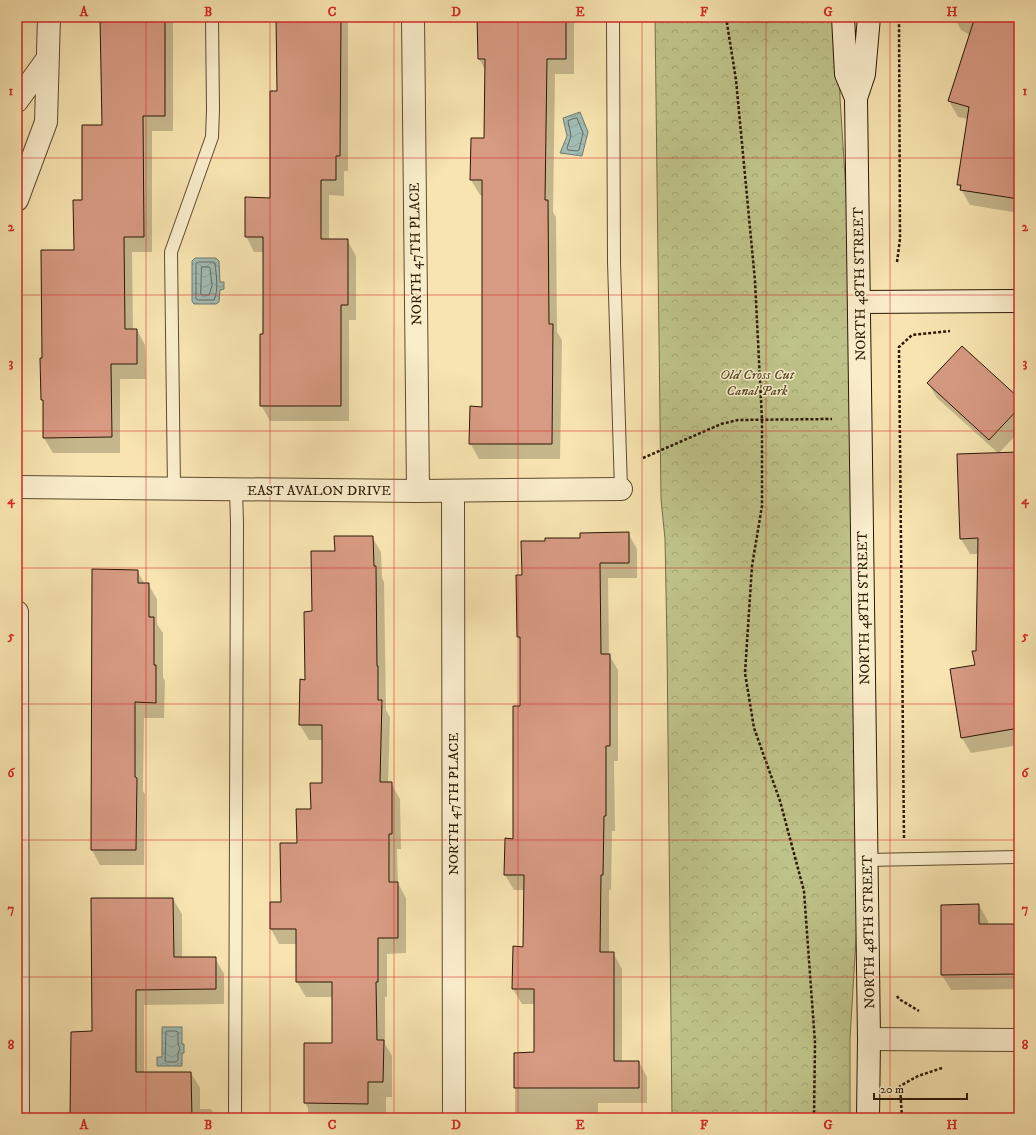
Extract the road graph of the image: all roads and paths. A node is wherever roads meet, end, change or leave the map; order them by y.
1 (49, 17) edge
2 (212, 17) edge
3 (413, 17) edge
4 (613, 17) edge
5 (726, 17) edge
6 (843, 17) edge
7 (869, 17) edge
8 (899, 17) edge
9 (48, 58) junction
10 (856, 98) junction
11 (17, 101) edge
12 (17, 200) edge
13 (897, 262) dead end
14 (1019, 301) edge
15 (859, 302) junction
16 (955, 330) dead end
17 (861, 419) junction
18 (762, 420) junction
19 (621, 468) junction
20 (17, 487) edge
21 (174, 488) junction
22 (236, 489) junction
23 (621, 489) joint
24 (418, 491) junction
25 (453, 491) junction
26 (17, 612) edge
27 (904, 838) dead end
28 (1019, 857) edge
29 (867, 860) junction
30 (869, 1039) junction
31 (1019, 1040) edge
32 (942, 1068) dead end
33 (18, 1118) edge
34 (235, 1118) edge
35 (454, 1118) edge
36 (814, 1118) edge
37 (868, 1118) edge
38 (902, 1118) edge

1 - 9 street
2 - 21 lane
3 - 24 street, NORTH 47TH PLACE
4 - 19 lane
5 - 18 path
6 - 10 street, NORTH 48TH STREET
7 - 10 street, NORTH 48TH STREET
8 - 13 path
9 - 11 street
9 - 12 street
10 - 15 street, NORTH 48TH STREET
14 - 15 street
15 - 17 street, NORTH 48TH STREET
16 - 27 path
17 - 18 path
17 - 29 street, NORTH 48TH STREET
18 - 19 path
18 - 36 path
19 - 23 lane
20 - 21 street, EAST AVALON DRIVE
21 - 22 street, EAST AVALON DRIVE
22 - 24 street, EAST AVALON DRIVE
22 - 34 lane
23 - 25 street, EAST AVALON DRIVE
24 - 25 street, EAST AVALON DRIVE
25 - 35 street, NORTH 47TH PLACE
26 - 33 street
28 - 29 lane
29 - 30 street, NORTH 48TH STREET
30 - 31 street
30 - 37 street, NORTH 48TH STREET
32 - 38 path

